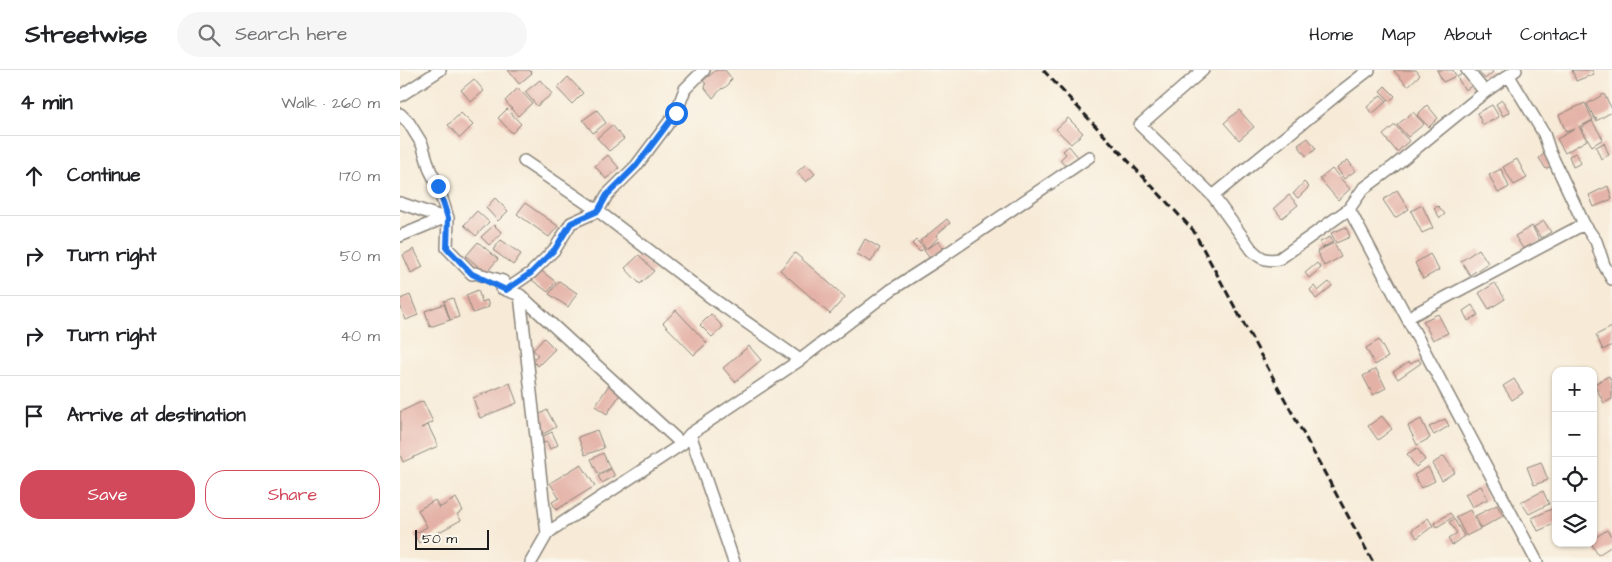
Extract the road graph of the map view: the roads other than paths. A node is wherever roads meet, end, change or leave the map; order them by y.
1 (440, 70) edge
2 (704, 70) edge
3 (1203, 70) edge
4 (1369, 70) edge
5 (1467, 70) edge
6 (1513, 73) edge
7 (1486, 92) junction
8 (400, 96) edge
9 (400, 114) edge
10 (1089, 157) dead end
11 (524, 161) dead end
12 (1213, 196) junction
13 (400, 203) edge
14 (1349, 209) junction
15 (598, 211) junction
16 (446, 218) junction
17 (1584, 224) junction
18 (400, 236) edge
19 (1612, 279) edge
20 (506, 290) junction
21 (520, 295) junction
22 (1407, 318) junction
23 (800, 360) junction
24 (690, 434) junction
25 (682, 444) junction
26 (547, 534) junction
27 (530, 562) edge
28 (734, 562) edge
29 (1537, 562) edge

1 - 8 street
2 - 15 street
3 - 12 street
4 - 12 street
5 - 7 street
6 - 7 street
6 - 17 street
7 - 14 street
9 - 16 street
10 - 23 street
11 - 15 street
12 - 14 street
13 - 16 street
14 - 22 street
15 - 20 street
15 - 23 street
16 - 18 street
16 - 20 street
17 - 19 street
17 - 22 street
20 - 21 street
21 - 25 street
21 - 26 street
22 - 29 street
23 - 24 street
24 - 25 street
24 - 28 street
25 - 26 street
26 - 27 street

